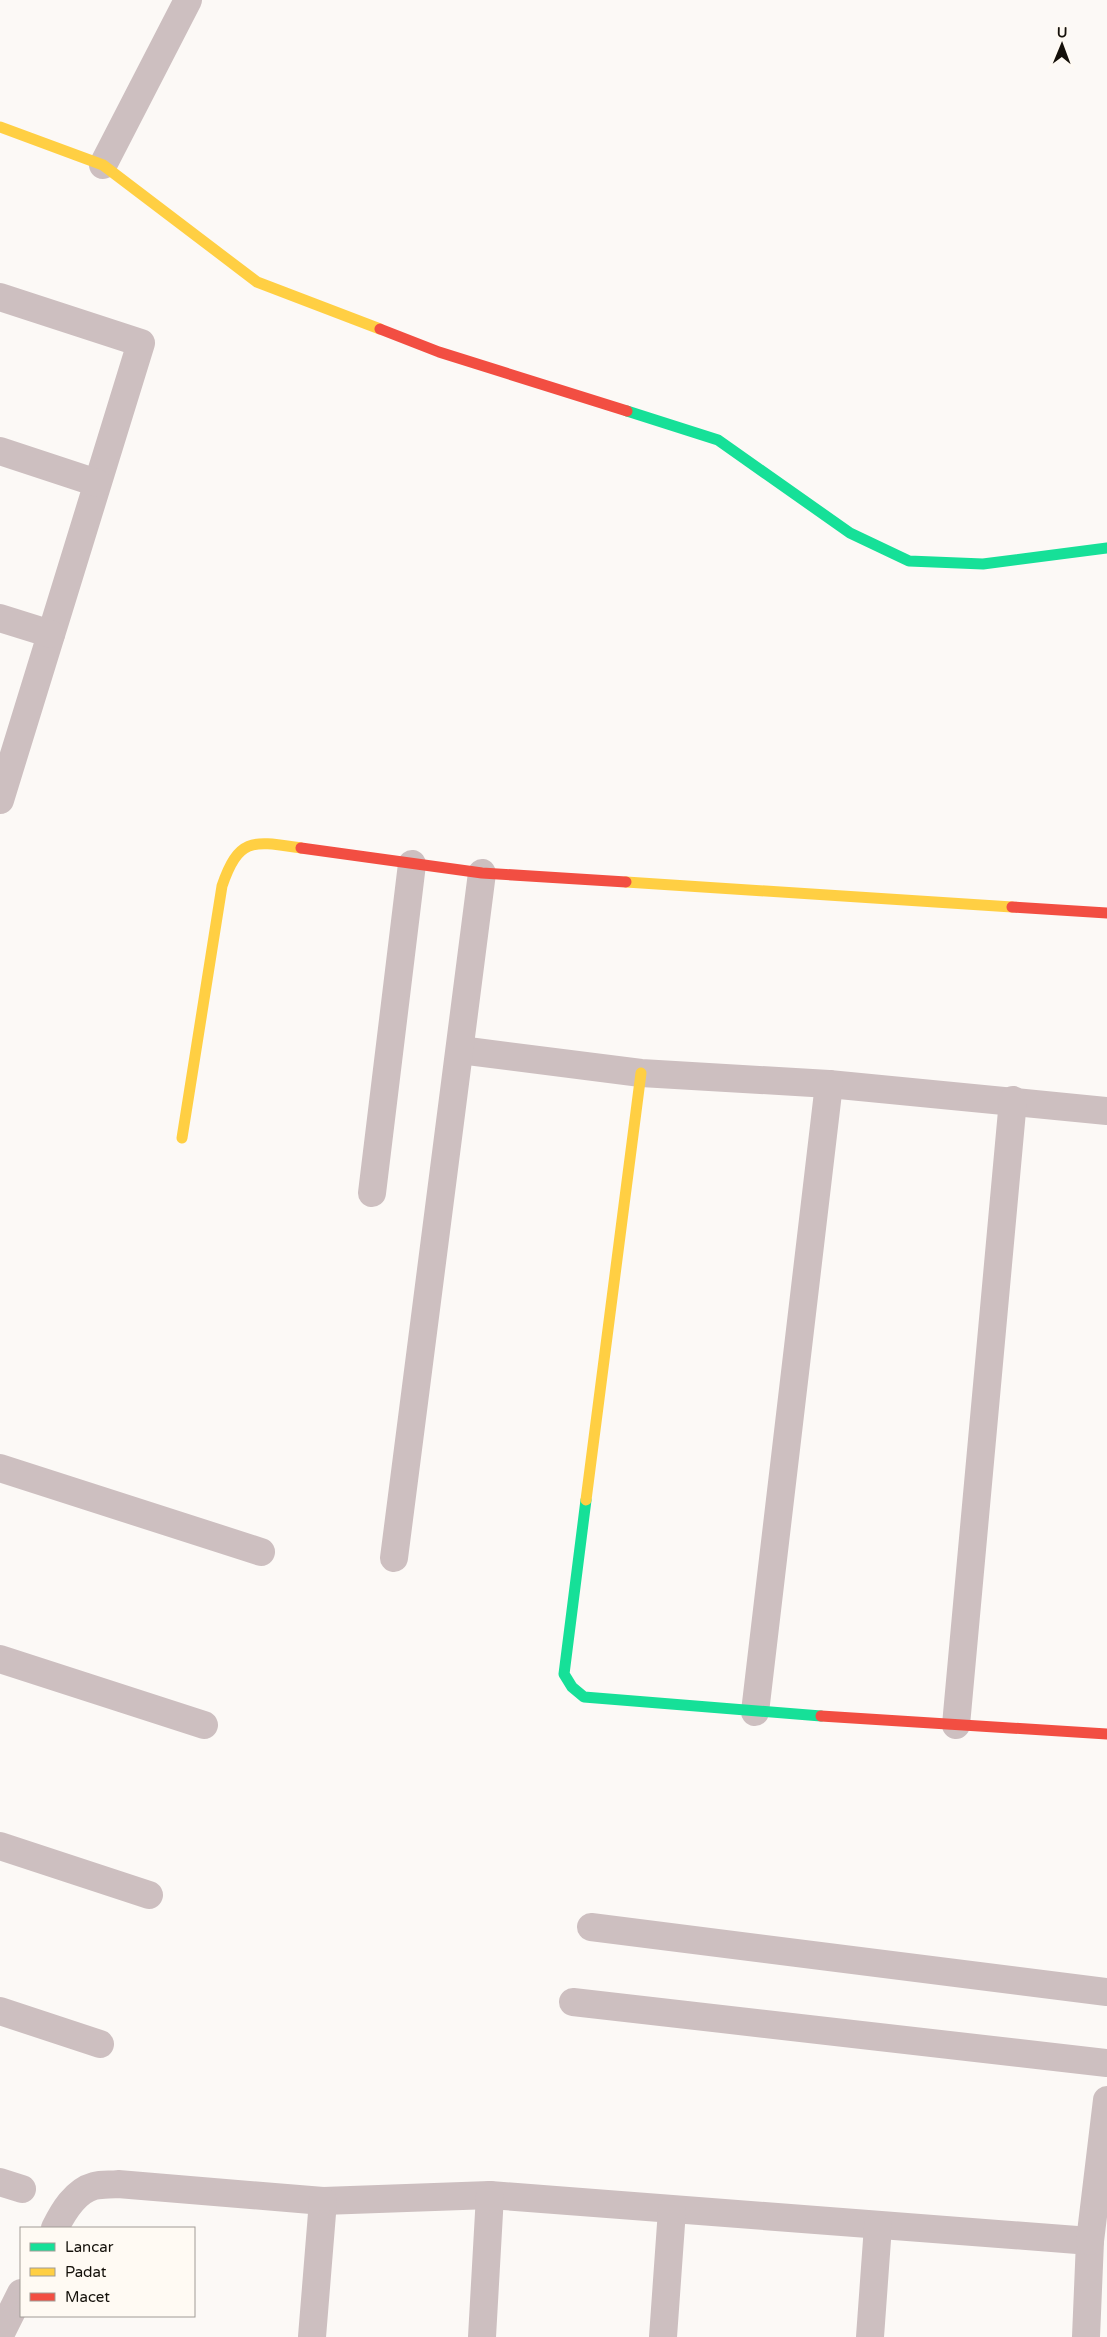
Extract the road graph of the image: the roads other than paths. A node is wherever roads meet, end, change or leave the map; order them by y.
1 (188, 0) edge
2 (0, 127) edge
3 (103, 165) junction
4 (0, 297) edge
5 (0, 451) edge
6 (97, 483) junction
7 (1107, 548) edge
8 (0, 618) edge
9 (51, 634) junction
10 (2, 787) edge
11 (412, 864) junction
12 (482, 873) junction
13 (1107, 913) edge
14 (460, 1050) junction
15 (641, 1073) junction
16 (829, 1084) junction
17 (1013, 1100) junction
18 (1107, 1111) edge
19 (182, 1138) dead end
20 (372, 1193) dead end
21 (0, 1468) edge
22 (261, 1552) dead end
23 (394, 1558) dead end
24 (0, 1659) edge
25 (755, 1712) junction
26 (204, 1725) dead end
27 (956, 1725) junction
28 (1107, 1734) edge
29 (0, 1846) edge
30 (149, 1895) dead end
31 (591, 1927) dead end
32 (1107, 1992) edge
33 (573, 2002) dead end
34 (0, 2011) edge
35 (100, 2044) dead end
36 (1107, 2064) edge
37 (1107, 2100) edge
38 (490, 2195) junction
39 (323, 2201) junction
40 (672, 2210) junction
41 (878, 2226) junction
42 (56, 2227) edge
43 (1090, 2241) junction
44 (20, 2295) edge
45 (0, 2334) edge
46 (1093, 2334) edge
47 (312, 2337) edge
48 (482, 2337) edge
49 (663, 2337) edge
50 (870, 2337) edge

1 - 3 street
2 - 3 street
3 - 7 street
4 - 6 street
5 - 6 street
6 - 9 street
8 - 9 street
9 - 10 street
11 - 12 street
11 - 19 street
11 - 20 street
12 - 13 street
12 - 14 street
14 - 15 street
14 - 23 street
15 - 16 street
15 - 25 street
16 - 17 street
16 - 25 street
17 - 18 street
17 - 27 street
21 - 22 street
24 - 26 street
25 - 27 street
27 - 28 street
29 - 30 street
31 - 32 street
33 - 36 street
34 - 35 street
37 - 43 street
38 - 39 street
38 - 40 street
38 - 48 street
39 - 42 street
39 - 47 street
40 - 41 street
40 - 49 street
41 - 43 street
41 - 50 street
43 - 46 street
44 - 45 street

